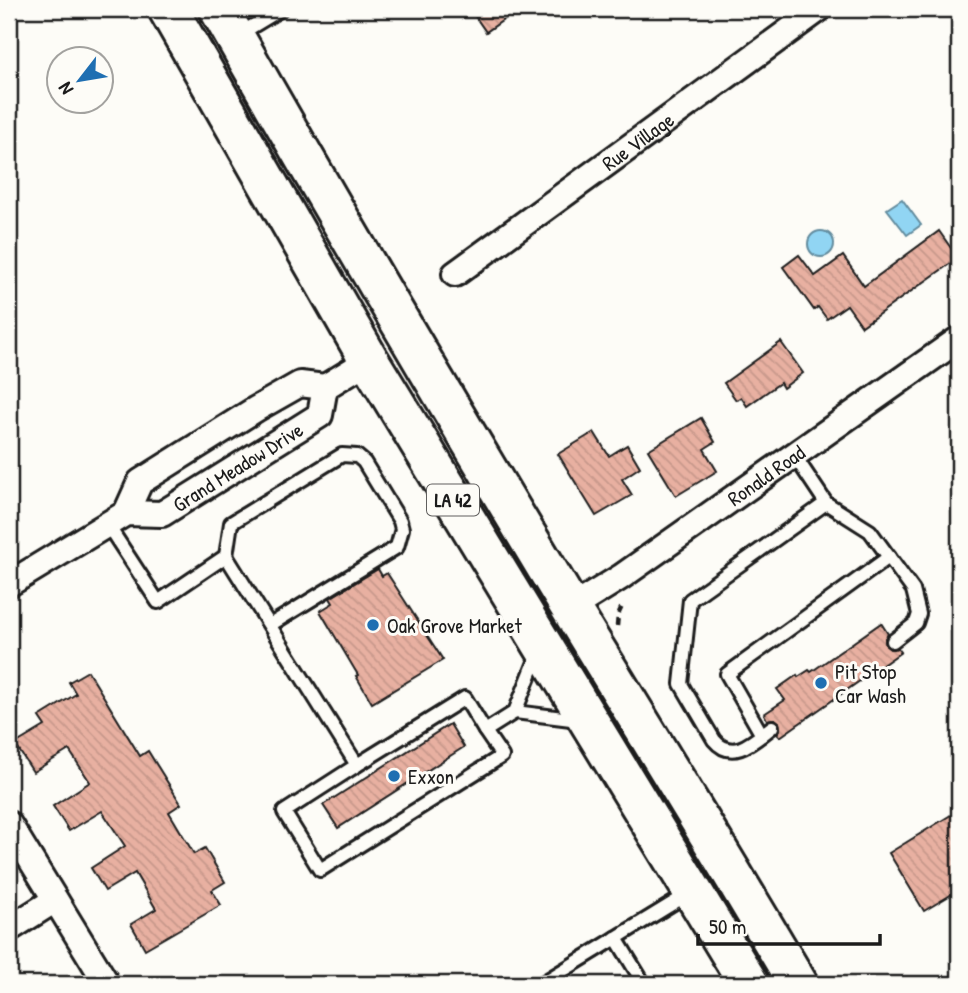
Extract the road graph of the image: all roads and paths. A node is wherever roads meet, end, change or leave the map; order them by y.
1 (168, 9) edge
2 (199, 9) edge
3 (281, 9) edge
4 (819, 9) edge
5 (227, 23) edge
6 (281, 119) junction
7 (455, 274) dead end
8 (959, 339) edge
9 (369, 360) junction
10 (325, 387) junction
11 (223, 430) junction
12 (794, 455) junction
13 (244, 463) junction
14 (826, 503) junction
15 (117, 518) junction
16 (226, 555) junction
17 (889, 557) junction
18 (9, 584) edge
19 (571, 608) junction
20 (270, 625) junction
21 (893, 640) dead end
22 (542, 646) junction
23 (515, 712) junction
24 (587, 721) junction
25 (485, 731) junction
26 (357, 765) junction
27 (9, 824) edge
28 (691, 892) junction
29 (55, 900) junction
30 (9, 929) edge
31 (616, 938) junction
32 (559, 980) edge
33 (107, 984) edge
34 (541, 984) edge
35 (644, 984) edge
36 (749, 984) edge
37 (798, 984) edge

1 - 9 main road, LA 42
2 - 6 main road
3 - 5 lane
4 - 7 street, Rue Village
5 - 6 main road, LA 42
6 - 19 main road, LA 42
8 - 12 street, Ronald Road
9 - 10 street, Grand Meadow Drive
9 - 19 main road
9 - 22 main road, LA 42
10 - 11 street, Grand Meadow Drive
10 - 13 street, Grand Meadow Drive
11 - 13 street
11 - 15 street, Grand Meadow Drive
12 - 14 lane
12 - 19 street, Ronald Road
13 - 15 street, Grand Meadow Drive
14 - 17 lane
14 - 17 lane
15 - 16 lane
15 - 18 street
16 - 20 lane
16 - 20 lane
17 - 21 lane
19 - 37 main road, LA 42
20 - 26 lane
22 - 23 lane
22 - 24 main road, LA 42
23 - 24 lane
23 - 25 lane
24 - 28 main road, LA 42
25 - 26 lane
25 - 26 lane
27 - 29 street
28 - 31 lane
28 - 36 main road, LA 42
29 - 30 street
29 - 33 street
31 - 32 lane
31 - 35 lane
32 - 34 lane

